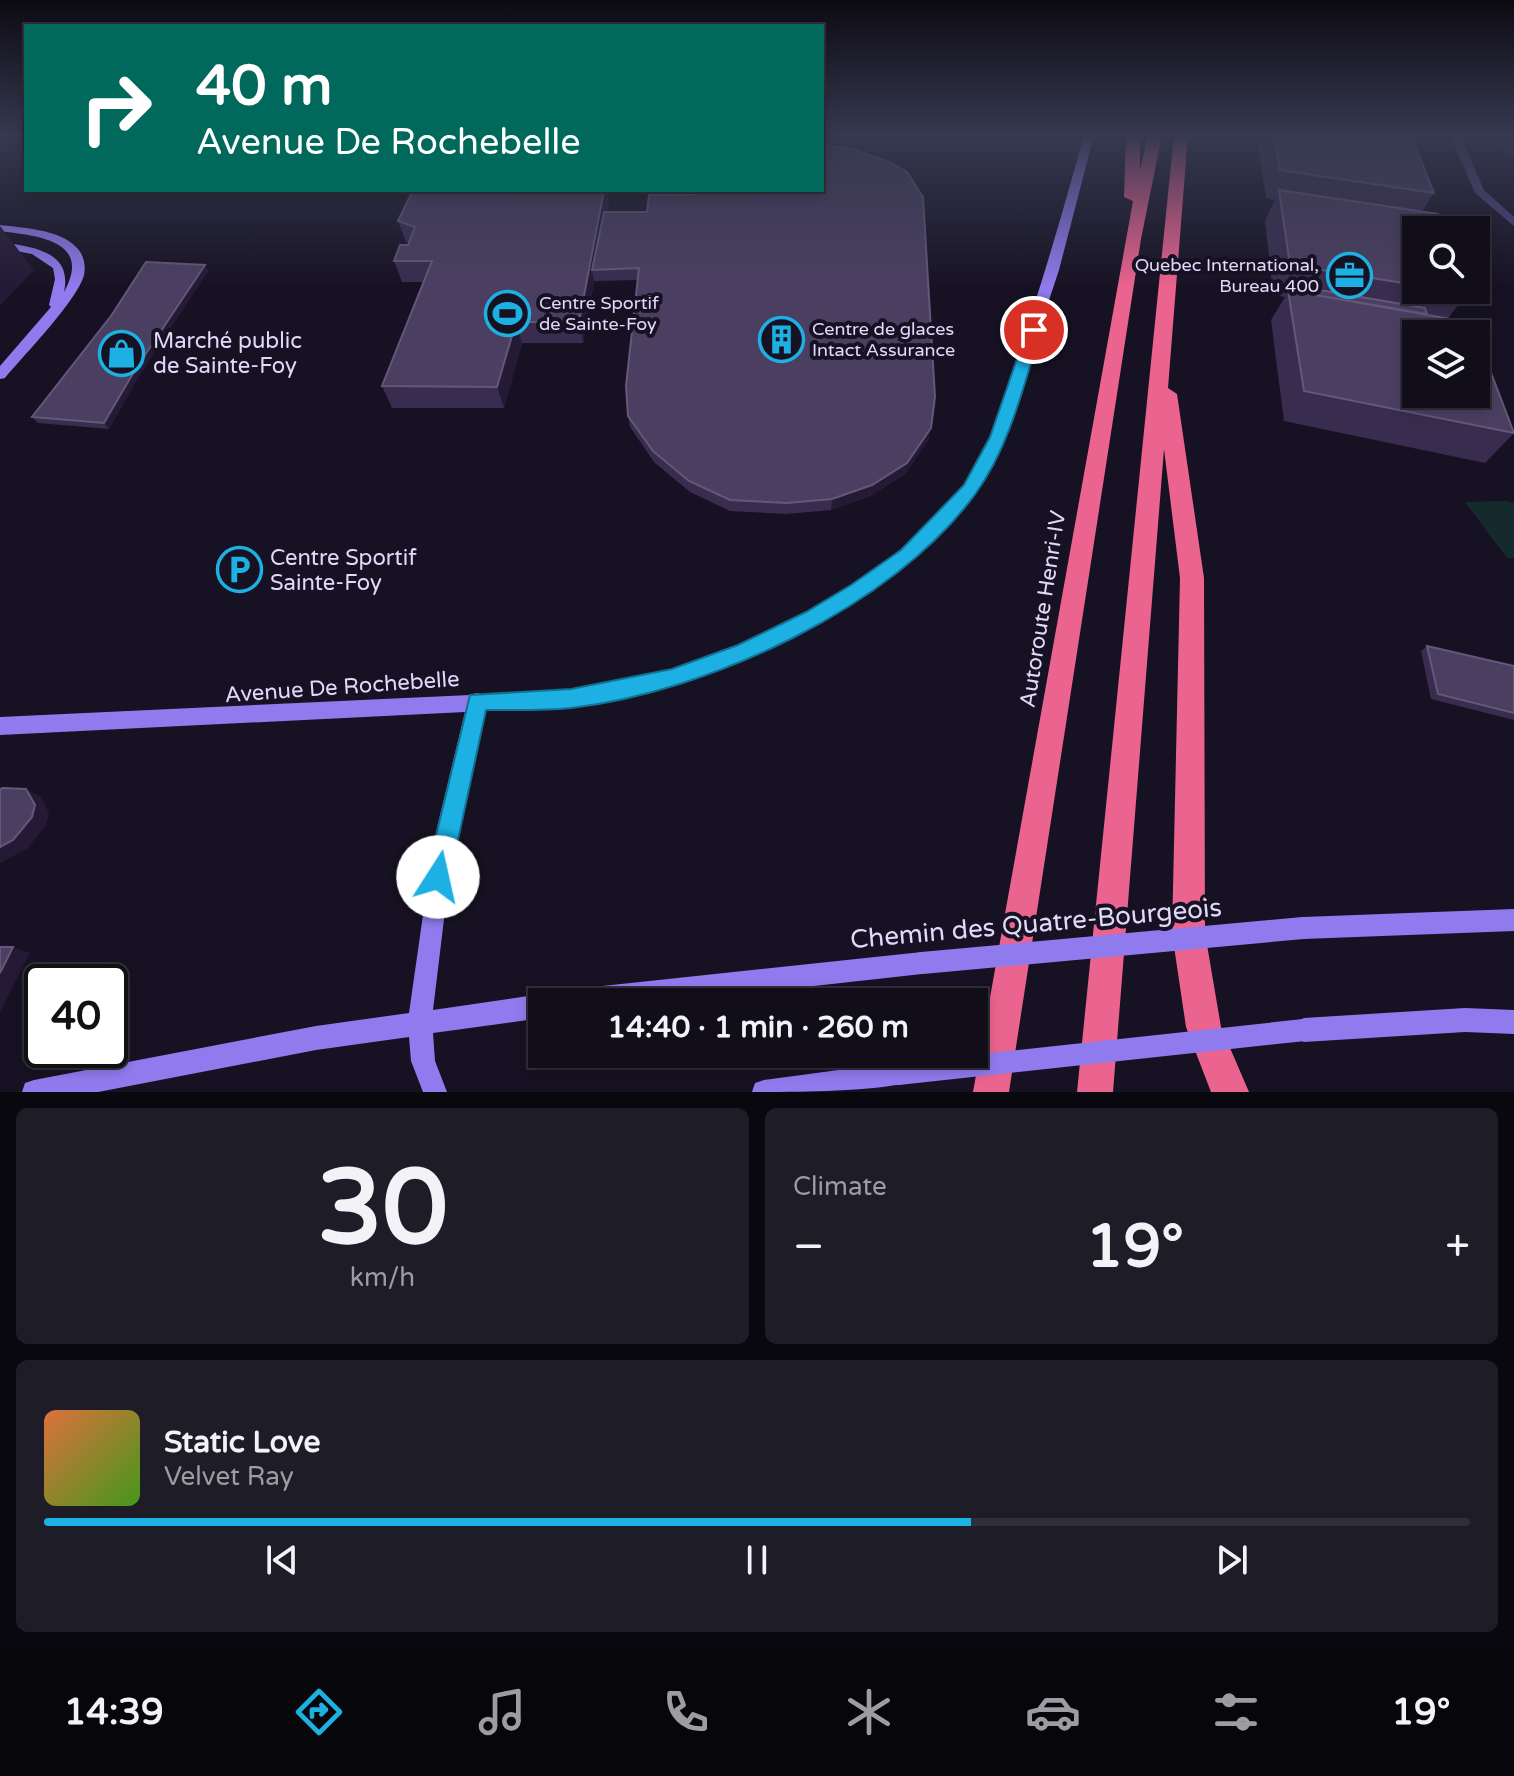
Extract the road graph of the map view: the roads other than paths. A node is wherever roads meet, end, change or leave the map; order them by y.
1 (1075, 186) edge
2 (1133, 186) edge
3 (1144, 186) edge
4 (1177, 186) edge
5 (1477, 186) edge
6 (1514, 223) edge
7 (0, 228) edge
8 (1133, 239) junction
9 (0, 245) edge
10 (53, 311) junction
11 (1162, 352) junction
12 (0, 375) edge
13 (477, 701) junction
14 (0, 726) edge
15 (1514, 920) edge
16 (693, 988) edge
17 (528, 1008) edge
18 (1514, 1022) edge
19 (420, 1023) junction
20 (34, 1092) edge
21 (435, 1092) edge
22 (764, 1092) edge
23 (991, 1092) edge
24 (1095, 1092) edge
25 (1231, 1092) edge

1 - 13 street, Avenue De Rochebelle
2 - 8 highway
3 - 8 highway, Autoroute Henri-IV
4 - 11 highway
5 - 6 street
7 - 10 street
8 - 23 highway, Autoroute Henri-IV
9 - 10 street
10 - 12 street
11 - 24 highway
11 - 25 highway
13 - 14 street, Avenue De Rochebelle
13 - 19 street
15 - 16 street, Chemin des Quatre-Bourgeois, bridge
17 - 19 street
18 - 22 street, bridge
19 - 20 street
19 - 21 street

